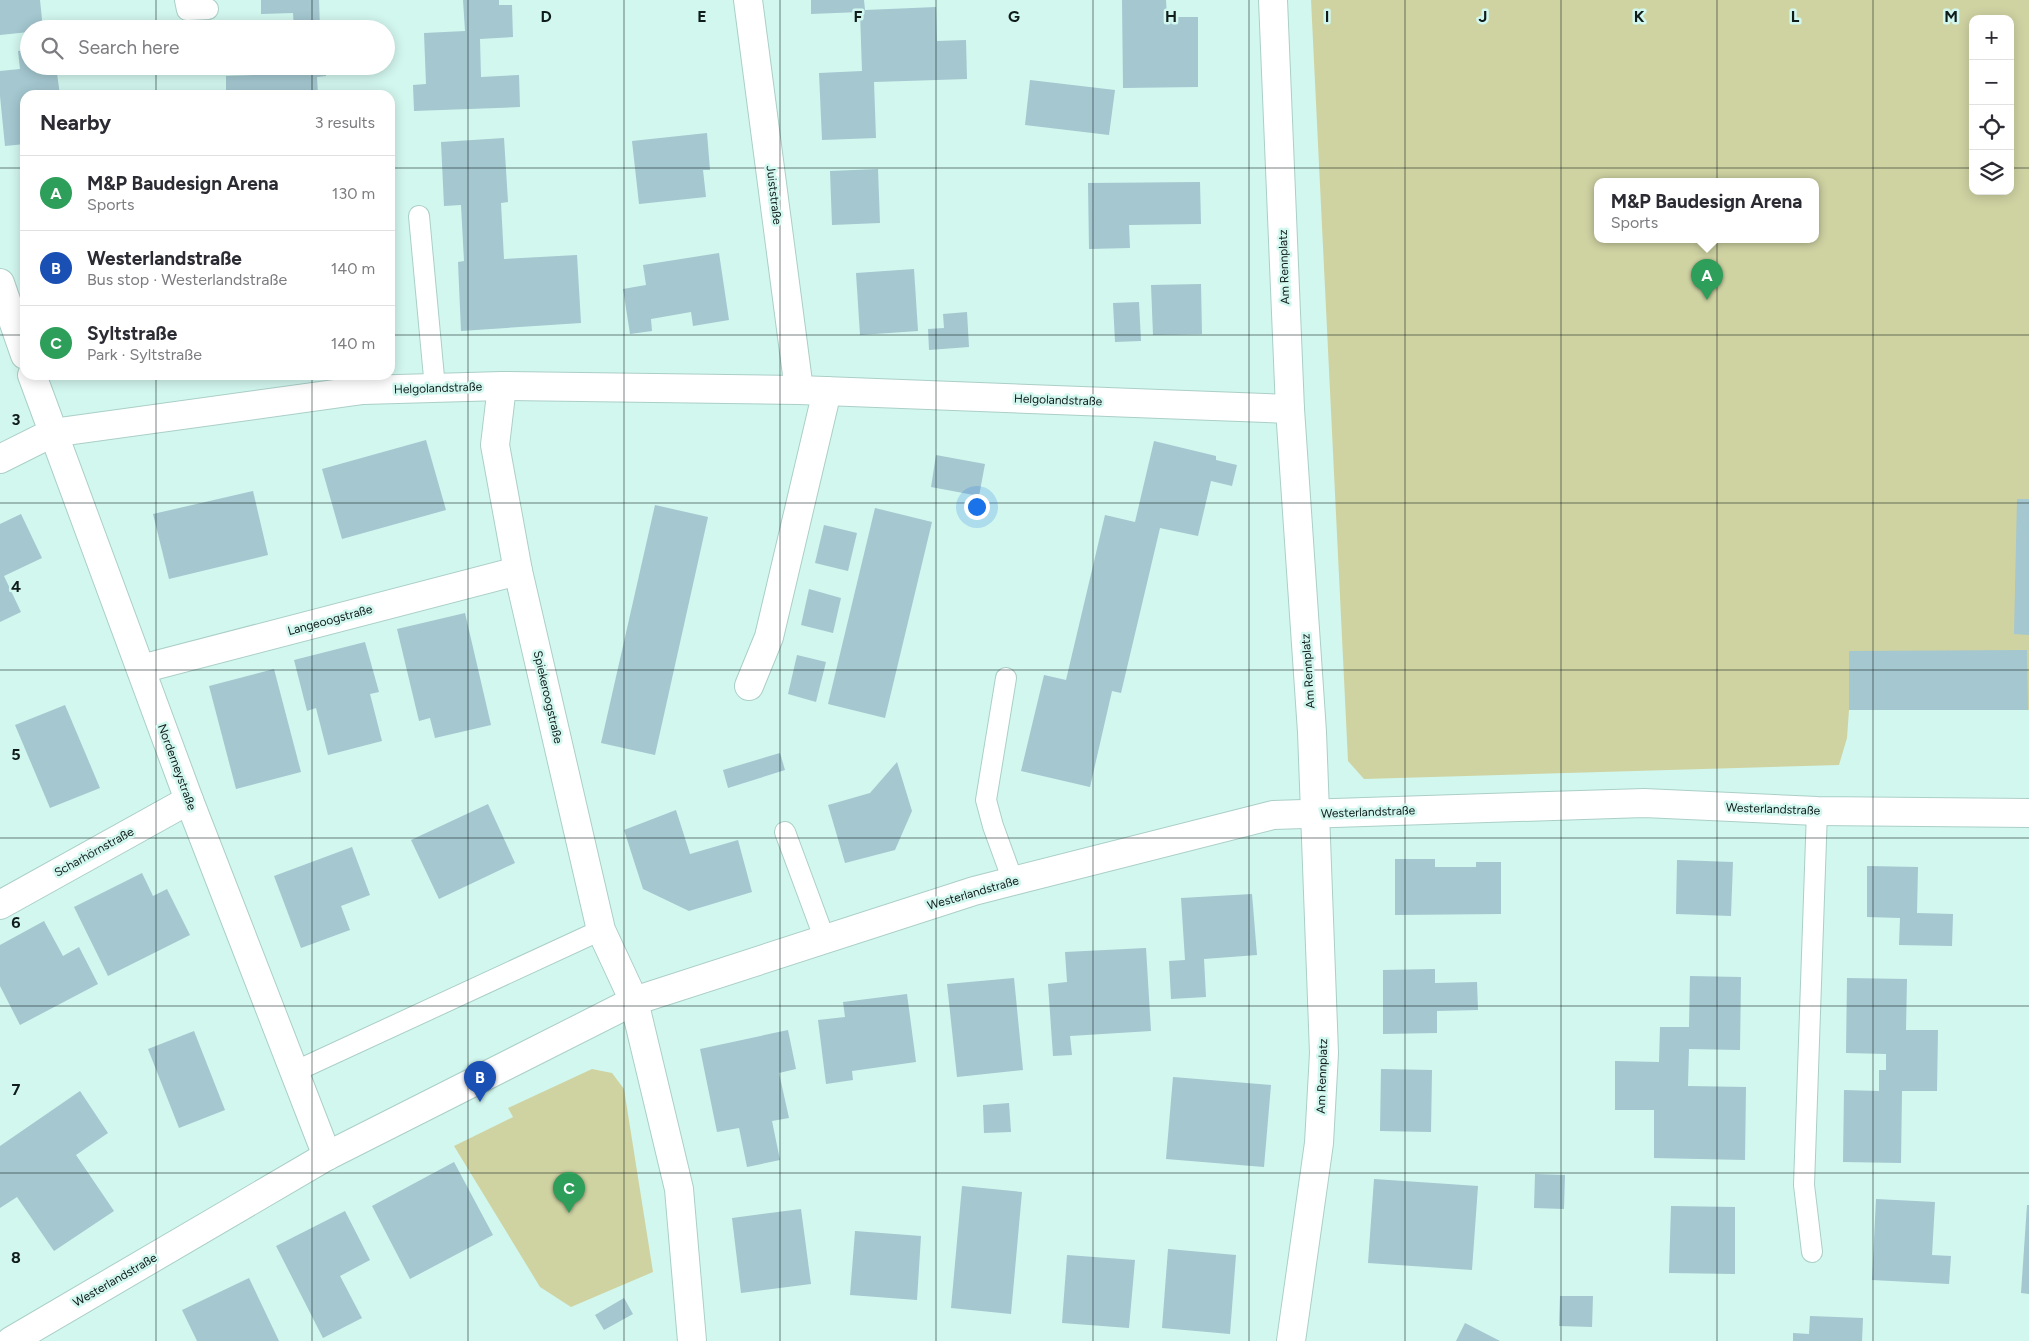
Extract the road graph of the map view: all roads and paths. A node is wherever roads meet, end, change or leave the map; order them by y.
1 (185, 0) edge
2 (748, 0) edge
3 (1274, 0) edge
4 (208, 9) dead end
5 (419, 216) dead end
6 (0, 283) edge
7 (20, 341) edge
8 (34, 380) edge
9 (502, 386) junction
10 (435, 388) junction
11 (799, 390) junction
12 (827, 391) junction
13 (1290, 409) junction
14 (52, 433) junction
15 (0, 459) edge
16 (518, 571) junction
17 (141, 669) junction
18 (1006, 678) dead end
19 (749, 686) dead end
20 (189, 800) junction
21 (1817, 811) junction
22 (2029, 813) edge
23 (1315, 814) junction
24 (785, 832) dead end
25 (1013, 881) junction
26 (0, 905) edge
27 (601, 930) junction
28 (825, 940) junction
29 (634, 1001) junction
30 (296, 1071) junction
31 (327, 1156) junction
32 (1812, 1252) dead end
33 (10, 1341) edge
34 (692, 1341) edge
35 (1291, 1341) edge

1 - 4 lane
2 - 11 street, Juiststraße
3 - 13 street, Am Rennplatz
5 - 10 lane
6 - 7 street
8 - 14 street, Norderneystraße
9 - 10 street, Helgolandstraße
9 - 11 street, Helgolandstraße
9 - 16 street, Spiekeroogstraße
10 - 14 street, Helgolandstraße
11 - 12 street, Helgolandstraße
12 - 13 street, Helgolandstraße
12 - 19 street
13 - 23 street, Am Rennplatz
14 - 15 street, Helgolandstraße
14 - 17 street, Norderneystraße
16 - 17 street, Langeoogstraße
16 - 27 street, Spiekeroogstraße
17 - 20 street, Norderneystraße
18 - 25 lane
20 - 26 street, Scharhörnstraße
20 - 30 street, Norderneystraße
21 - 22 street, Westerlandstraße
21 - 23 street, Westerlandstraße
21 - 32 lane
23 - 25 street, Westerlandstraße
23 - 35 street, Am Rennplatz
24 - 28 lane
25 - 28 street, Westerlandstraße
27 - 29 street, Spiekeroogstraße
27 - 30 lane
28 - 29 street, Westerlandstraße
29 - 31 street, Westerlandstraße
29 - 34 street, Spiekeroogstraße
30 - 31 street, Norderneystraße
31 - 33 street, Westerlandstraße

